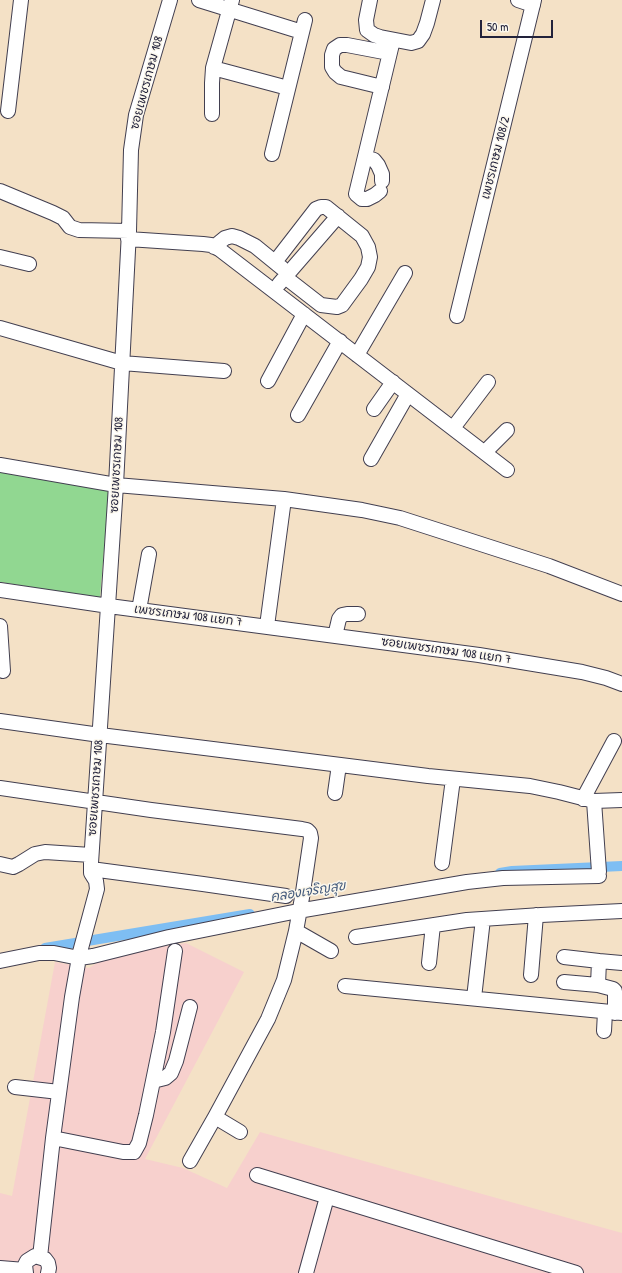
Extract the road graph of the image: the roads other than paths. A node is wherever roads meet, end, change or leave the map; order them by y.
1 (21, 0) edge
2 (170, 0) edge
3 (199, 0) edge
4 (370, 0) edge
5 (433, 0) edge
6 (518, 0) edge
7 (534, 3) edge
8 (231, 5) edge
9 (392, 40) junction
10 (389, 53) junction
11 (213, 68) junction
12 (5, 85) edge
13 (382, 87) junction
14 (288, 88) junction
15 (8, 111) dead end
16 (212, 114) dead end
17 (272, 154) dead end
18 (365, 156) junction
19 (0, 191) edge
20 (338, 216) junction
21 (128, 235) junction
22 (214, 247) junction
23 (0, 257) edge
24 (275, 262) junction
25 (29, 264) dead end
26 (405, 273) dead end
27 (287, 275) junction
28 (274, 290) junction
29 (304, 314) junction
30 (457, 316) dead end
31 (0, 328) edge
32 (340, 341) junction
33 (357, 355) junction
34 (122, 363) junction
35 (224, 371) dead end
36 (268, 381) dead end
37 (393, 382) junction
38 (488, 382) dead end
39 (408, 394) junction
40 (374, 409) dead end
41 (298, 416) dead end
42 (453, 428) junction
43 (507, 430) dead end
44 (484, 452) junction
45 (371, 459) dead end
46 (0, 465) edge
47 (507, 470) dead end
48 (116, 485) junction
49 (284, 499) junction
50 (149, 554) dead end
51 (0, 590) edge
52 (622, 594) edge
53 (109, 606) junction
54 (139, 610) junction
55 (358, 614) dead end
56 (0, 626) edge
57 (267, 626) junction
58 (334, 636) junction
59 (3, 671) dead end
60 (622, 684) edge
61 (0, 721) edge
62 (100, 736) junction
63 (614, 741) dead end
64 (339, 765) junction
65 (453, 778) junction
66 (0, 788) edge
67 (335, 793) dead end
68 (589, 800) junction
69 (622, 800) edge
70 (95, 802) junction
71 (92, 854) junction
72 (442, 863) dead end
73 (0, 864) edge
74 (91, 869) junction
75 (286, 896) dead end
76 (299, 909) junction
77 (622, 911) edge
78 (536, 915) junction
79 (483, 919) junction
80 (433, 925) junction
81 (296, 930) junction
82 (356, 937) dead end
83 (175, 951) dead end
84 (331, 951) dead end
85 (79, 955) junction
86 (564, 957) dead end
87 (0, 961) edge
88 (599, 961) junction
89 (429, 963) dead end
90 (622, 963) edge
91 (531, 975) dead end
92 (564, 982) dead end
93 (598, 985) junction
94 (345, 986) dead end
95 (474, 998) junction
96 (190, 1007) dead end
97 (614, 1013) edge
98 (604, 1031) dead end
99 (153, 1081) junction
100 (15, 1087) dead end
101 (59, 1092) junction
102 (215, 1117) junction
103 (240, 1132) dead end
104 (53, 1138) junction
105 (190, 1160) dead end
106 (257, 1175) dead end
107 (327, 1197) junction
108 (40, 1256) junction
109 (0, 1268) edge
110 (25, 1272) edge
111 (48, 1273) edge
112 (306, 1273) edge
113 (576, 1273) edge

1 - 12 street
2 - 21 street, ซอยเพชรเกษม 108
3 - 8 street
4 - 9 street
5 - 9 street
6 - 7 street
7 - 30 street, เพชรเกษม 108/2
8 - 11 street
8 - 14 street
9 - 10 street
10 - 13 street
10 - 13 street
11 - 14 street
11 - 16 street
12 - 15 street
13 - 18 street
14 - 17 street
18 - 18 street
19 - 21 street
20 - 24 street
20 - 27 street
20 - 27 street
21 - 22 street
21 - 34 street, ซอยเพชรเกษม 108
22 - 24 street
22 - 28 street
23 - 25 street
24 - 27 street
26 - 33 street
27 - 28 street
28 - 29 street
29 - 32 street
29 - 36 street
31 - 34 street
32 - 33 street
32 - 41 street
33 - 37 street
34 - 35 street
34 - 48 street, ซอยเพชรเกษม 108
37 - 39 street
37 - 40 street
38 - 42 street
39 - 42 street
39 - 45 street
42 - 44 street
43 - 44 street
44 - 47 street
46 - 48 street
48 - 49 street
48 - 53 street, ซอยเพชรเกษม 108
49 - 52 street
49 - 57 street
50 - 54 street
51 - 53 street, เพชรเกษม 108 แยก 7
53 - 54 street, เพชรเกษม 108 แยก 7
53 - 62 street, ซอยเพชรเกษม 108
54 - 57 street, เพชรเกษม 108 แยก 7
55 - 58 street
56 - 59 street
57 - 58 street, ซอยเพชรเกษม 108 แยก 7
58 - 60 street, ซอยเพชรเกษม 108 แยก 7
61 - 62 street
62 - 64 street
62 - 70 street, ซอยเพชรเกษม 108
63 - 68 street
64 - 65 street
64 - 67 street
65 - 68 street
65 - 72 street
66 - 70 street
68 - 69 street
68 - 76 street
70 - 71 street, ซอยเพชรเกษม 108
70 - 76 street
71 - 73 street
71 - 74 street, ซอยเพชรเกษม 108
74 - 75 street
74 - 85 street, ซอยเพชรเกษม 108
76 - 81 street
76 - 85 street
77 - 78 street
78 - 79 street
78 - 91 street
79 - 80 street
79 - 95 street
80 - 82 street
80 - 89 street
81 - 84 street
81 - 102 street
83 - 99 street
85 - 87 street
85 - 101 street, ซอยเพชรเกษม 108
86 - 88 street
88 - 90 street
88 - 93 street
92 - 93 street
93 - 97 street
94 - 95 street
95 - 97 street
96 - 99 street
97 - 98 street
99 - 104 street
100 - 101 street
101 - 104 street, ซอยเพชรเกษม 108
102 - 103 street
102 - 105 street
104 - 108 street, ซอยเพชรเกษม 108
106 - 107 street
107 - 112 street
107 - 113 street
108 - 110 street
108 - 111 street
109 - 110 street

